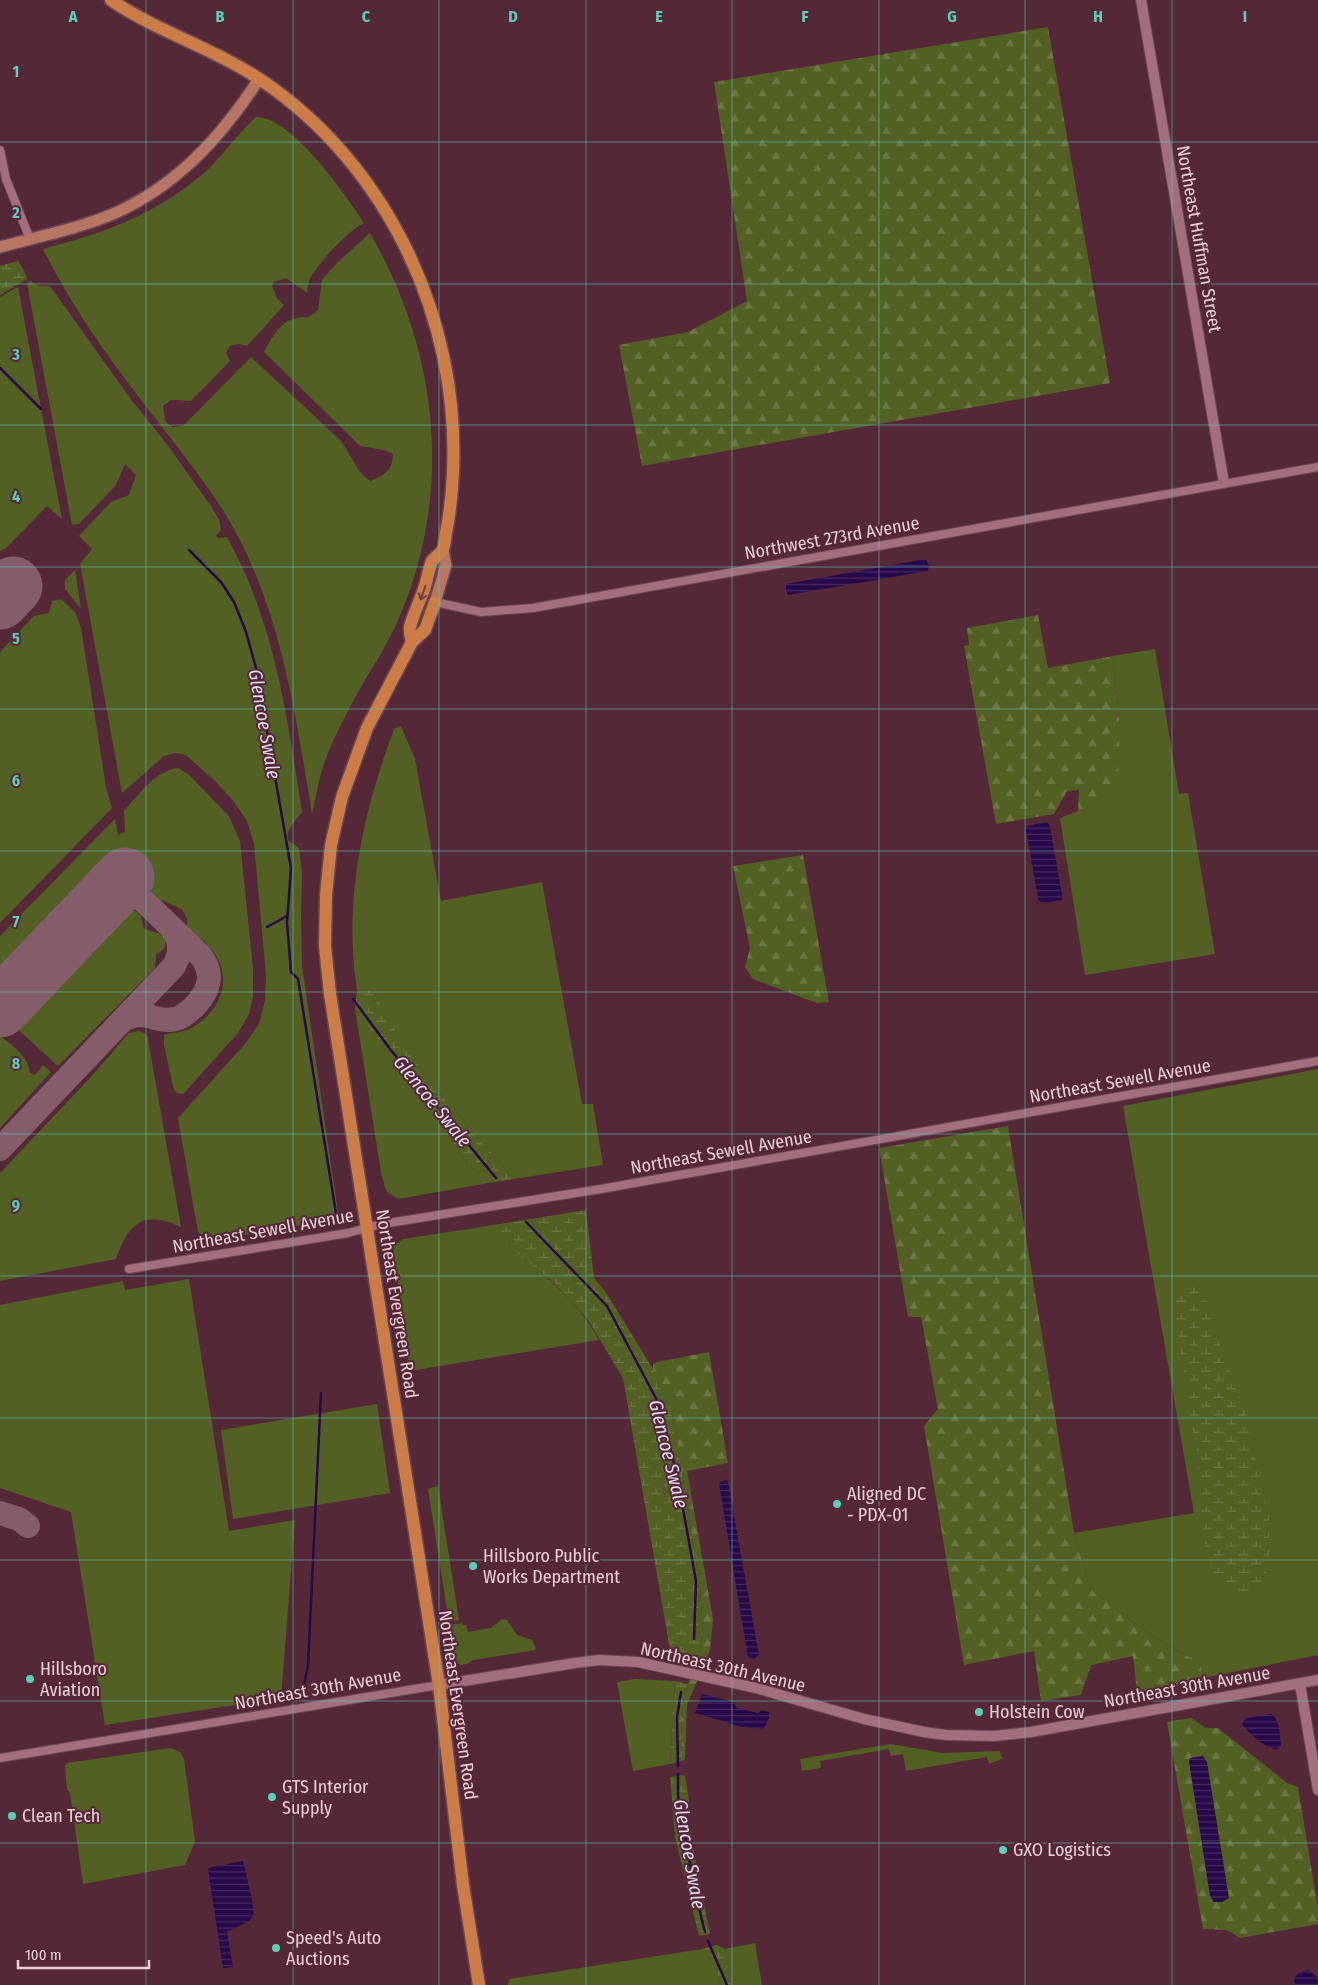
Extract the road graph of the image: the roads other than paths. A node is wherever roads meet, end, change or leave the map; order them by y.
1 (111, 0) edge
2 (1141, 0) edge
3 (259, 78) junction
4 (0, 150) edge
5 (30, 239) junction
6 (0, 247) edge
7 (1318, 467) edge
8 (1224, 484) junction
9 (443, 550) junction
10 (435, 602) junction
11 (412, 642) junction
12 (1318, 1061) edge
13 (367, 1228) junction
14 (129, 1269) dead end
15 (1318, 1680) edge
16 (1300, 1684) junction
17 (439, 1685) junction
18 (0, 1758) edge
19 (1318, 1790) edge
20 (479, 1985) edge

1 - 3 main road, Northeast Evergreen Road
2 - 8 street, Northeast Huffman Street
3 - 5 main road
3 - 9 main road, Northeast Evergreen Road
4 - 5 street
5 - 6 main road
7 - 8 street, Northwest 273rd Avenue
8 - 10 street, Northwest 273rd Avenue
9 - 10 main road, Northeast Evergreen Road
9 -> 11 main road, Northeast Evergreen Road
10 - 11 main road, Northeast Evergreen Road
11 - 13 main road, Northeast Evergreen Road
12 - 13 street, Northeast Sewell Avenue
13 - 14 street, Northeast Sewell Avenue
13 - 17 main road, Northeast Evergreen Road
15 - 16 street, Northeast 30th Avenue
16 - 17 street, Northeast 30th Avenue
16 - 19 street
17 - 18 street, Northeast 30th Avenue
17 - 20 main road, Northeast Evergreen Road

